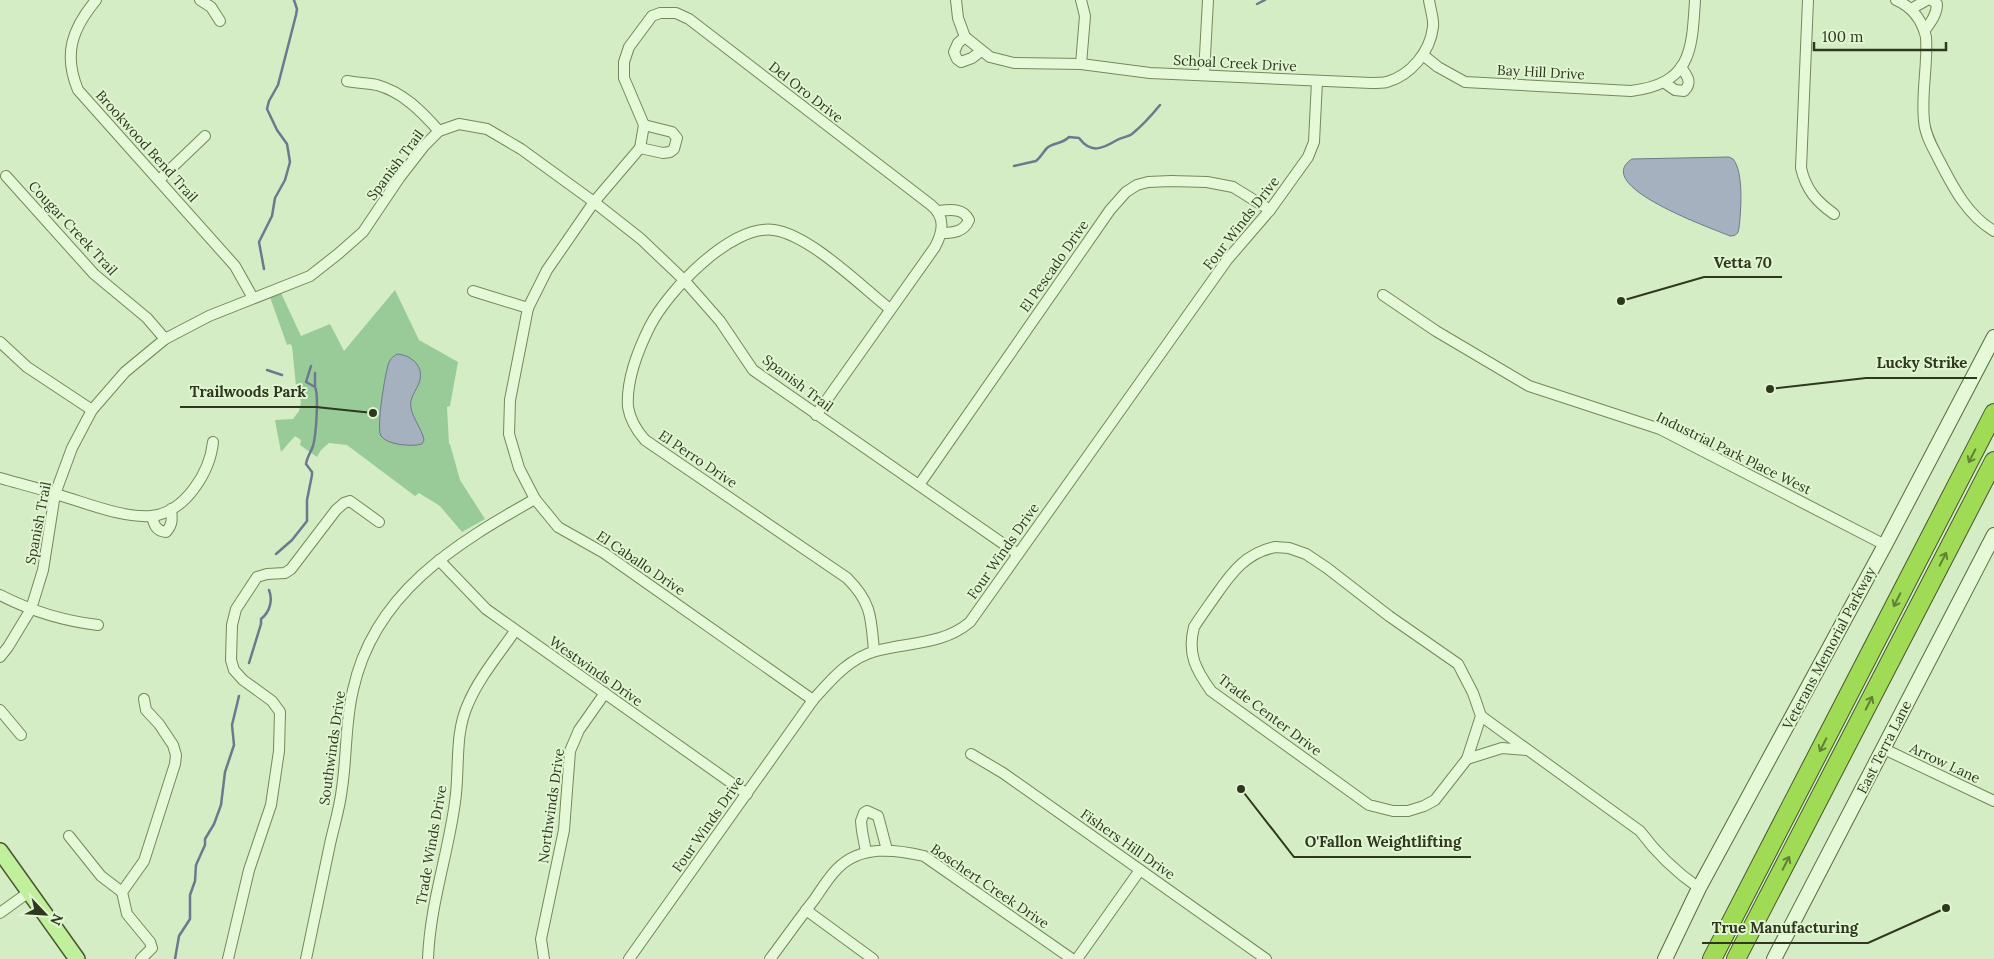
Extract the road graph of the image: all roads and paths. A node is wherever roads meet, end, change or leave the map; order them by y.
1 (96, 0) edge
2 (200, 0) edge
3 (956, 0) edge
4 (1081, 0) edge
5 (1208, 0) edge
6 (1429, 0) edge
7 (1695, 0) edge
8 (1808, 0) edge
9 (1896, 0) edge
10 (1927, 0) edge
11 (1932, 0) edge
12 (1911, 9) junction
13 (220, 21) dead end
14 (1925, 30) junction
15 (965, 37) junction
16 (981, 51) junction
17 (1423, 55) junction
18 (1081, 64) junction
19 (1681, 67) junction
20 (1204, 74) junction
21 (1317, 81) junction
22 (347, 82) dead end
23 (1665, 83) junction
24 (644, 126) junction
25 (439, 131) junction
26 (205, 136) dead end
27 (641, 143) junction
28 (6, 176) dead end
29 (160, 180) junction
30 (594, 202) junction
31 (1270, 210) junction
32 (937, 211) junction
33 (1834, 214) dead end
34 (1994, 231) edge
35 (941, 233) junction
36 (684, 280) junction
37 (473, 291) dead end
38 (1383, 295) dead end
39 (253, 298) junction
40 (528, 308) junction
41 (890, 310) junction
42 (1994, 337) edge
43 (165, 339) junction
44 (0, 342) edge
45 (92, 410) junction
46 (1994, 413) edge
47 (816, 415) junction
48 (213, 442) dead end
49 (1994, 461) edge
50 (0, 478) edge
51 (919, 485) junction
52 (55, 494) junction
53 (535, 499) junction
54 (171, 509) junction
55 (152, 516) junction
56 (379, 522) dead end
57 (1994, 535) edge
58 (1885, 545) junction
59 (1018, 554) junction
60 (439, 560) junction
61 (0, 595) edge
62 (30, 609) junction
63 (98, 625) dead end
64 (515, 631) junction
65 (874, 651) junction
66 (0, 657) edge
67 (605, 694) junction
68 (144, 699) dead end
69 (813, 700) junction
70 (0, 710) edge
71 (1481, 716) junction
72 (22, 735) dead end
73 (1884, 749) junction
74 (1527, 750) junction
75 (971, 754) dead end
76 (1467, 759) junction
77 (747, 794) junction
78 (1994, 801) edge
79 (69, 836) dead end
80 (887, 850) junction
81 (0, 851) edge
82 (866, 852) junction
83 (1140, 870) junction
84 (1699, 888) junction
85 (29, 892) junction
86 (122, 892) junction
87 (806, 910) junction
88 (0, 913) edge
89 (77, 959) edge
90 (141, 959) edge
91 (228, 959) edge
92 (306, 959) edge
93 (428, 959) edge
94 (544, 959) edge
95 (630, 959) edge
96 (770, 959) edge
97 (873, 959) edge
98 (1072, 959) edge
99 (1077, 959) edge
100 (1266, 959) edge
101 (1664, 959) edge
102 (1712, 959) edge
103 (1736, 959) edge
104 (1774, 959) edge

1 - 29 street, Brookwood Bend Trail
2 - 13 street
3 - 15 street
4 - 18 street
5 - 20 street
6 - 17 street, Schoal Creek Drive
7 - 19 street
8 - 33 street
9 - 12 street
10 - 12 street
11 - 14 street
12 - 14 street
14 - 34 street
15 - 16 street, Schoal Creek Drive
15 - 16 street
16 - 18 street, Schoal Creek Drive
17 - 21 street, Schoal Creek Drive
17 - 23 street, Bay Hill Drive
18 - 20 street, Schoal Creek Drive
19 - 23 street
19 - 23 street, Bay Hill Drive
20 - 21 street, Schoal Creek Drive
21 - 31 street, Four Winds Drive
22 - 25 street
24 - 27 street
24 - 27 street
24 - 32 street, Del Oro Drive
25 - 30 street, Spanish Trail
25 - 39 street, Spanish Trail
26 - 29 street
27 - 30 street, El Caballo Drive
28 - 43 street, Cougar Creek Trail
29 - 39 street, Brookwood Bend Trail
30 - 36 street, Spanish Trail
30 - 40 street, El Caballo Drive
31 - 51 street, El Pescado Drive
31 - 59 street, Four Winds Drive
32 - 35 street
32 - 35 street
35 - 41 street
36 - 41 street, El Perro Drive
36 - 47 street, Spanish Trail
36 - 65 street, El Perro Drive
37 - 40 street
38 - 58 street, Industrial Park Place West
39 - 43 street, Spanish Trail
40 - 53 street, El Caballo Drive
41 - 47 street
42 - 58 street, Veterans Memorial Parkway
43 - 45 street, Spanish Trail
44 - 45 street
45 - 52 street, Spanish Trail
46 -> 102 highway
47 - 51 street, Spanish Trail
48 - 54 street
103 -> 49 highway
50 - 52 street
51 - 59 street, Spanish Trail
52 - 55 street
52 - 62 street, Spanish Trail
53 - 60 street, Southwinds Drive
53 - 69 street, El Caballo Drive
54 - 55 street
54 - 55 street
56 - 91 street
57 - 73 street, East Terra Lane
58 - 84 street, Veterans Memorial Parkway
59 - 65 street, Four Winds Drive
60 - 64 street, Westwinds Drive
60 - 92 street, Southwinds Drive
61 - 62 street
62 - 63 street
62 - 66 street, Spanish Trail
64 - 67 street, Westwinds Drive
64 - 93 street, Trade Winds Drive
65 - 69 street, Four Winds Drive
67 - 77 street, Westwinds Drive
67 - 94 street, Northwinds Drive
68 - 86 street
69 - 77 street, Four Winds Drive
70 - 72 street
71 - 74 street
71 - 76 street, Trade Center Drive
71 - 76 street, Trade Center Drive
73 - 78 street, Arrow Lane
73 - 104 street, East Terra Lane
74 - 76 street
74 - 84 street
75 - 83 street, Fishers Hill Drive
77 - 95 street, Four Winds Drive
79 - 86 street
80 - 82 street, Boschert Creek Drive
80 - 82 street
80 - 98 street, Boschert Creek Drive
81 - 85 main road
82 - 87 street, Boschert Creek Drive
83 - 99 street
83 - 100 street, Fishers Hill Drive
84 - 101 street, Veterans Memorial Parkway
85 - 88 street
85 - 89 main road
86 - 90 street
87 - 96 street, Boschert Creek Drive
87 - 97 street

